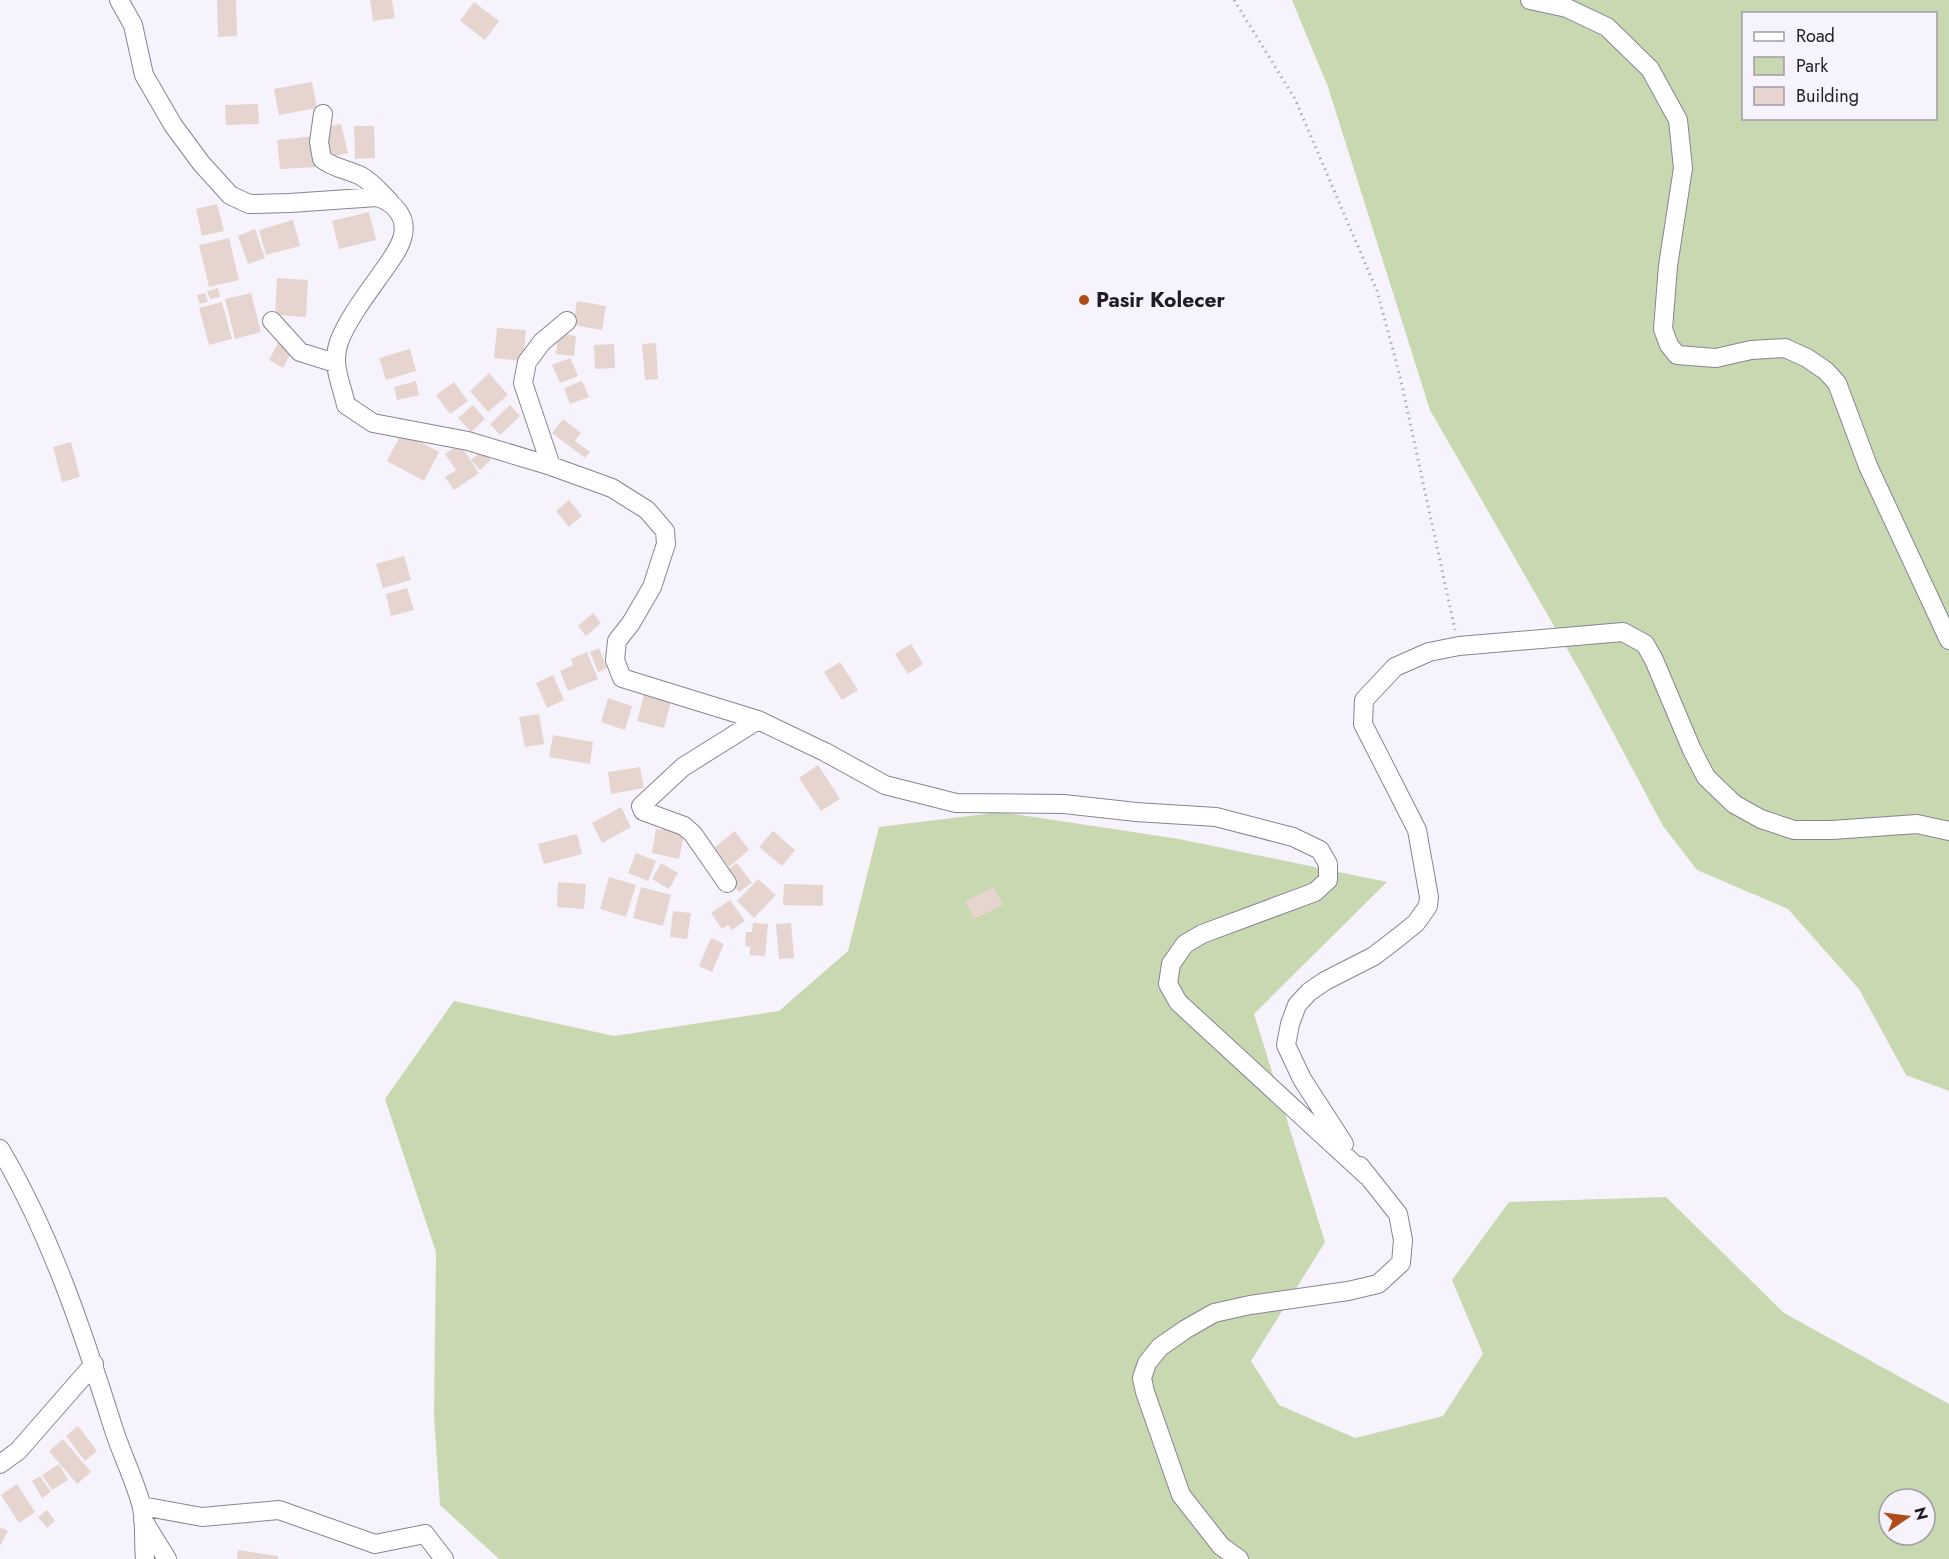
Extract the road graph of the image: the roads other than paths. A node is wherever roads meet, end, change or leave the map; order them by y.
1 (119, 0) edge
2 (1530, 0) edge
3 (323, 114) dead end
4 (396, 208) junction
5 (272, 321) dead end
6 (567, 321) dead end
7 (334, 363) junction
8 (551, 466) junction
9 (1949, 640) edge
10 (758, 720) junction
11 (1949, 831) edge
12 (727, 883) dead end
13 (0, 1149) edge
14 (1367, 1176) junction
15 (94, 1364) junction
16 (0, 1464) edge
17 (142, 1512) junction
18 (145, 1559) edge
19 (167, 1559) edge
20 (444, 1559) edge
21 (1239, 1559) edge

1 - 4 street
2 - 9 street
3 - 4 street
4 - 7 street
5 - 7 street
6 - 8 street
7 - 8 street
8 - 10 street
10 - 12 street
10 - 14 street
11 - 14 street
13 - 15 street
14 - 21 street
15 - 16 street
15 - 17 street
17 - 18 street
17 - 19 street
17 - 20 street

